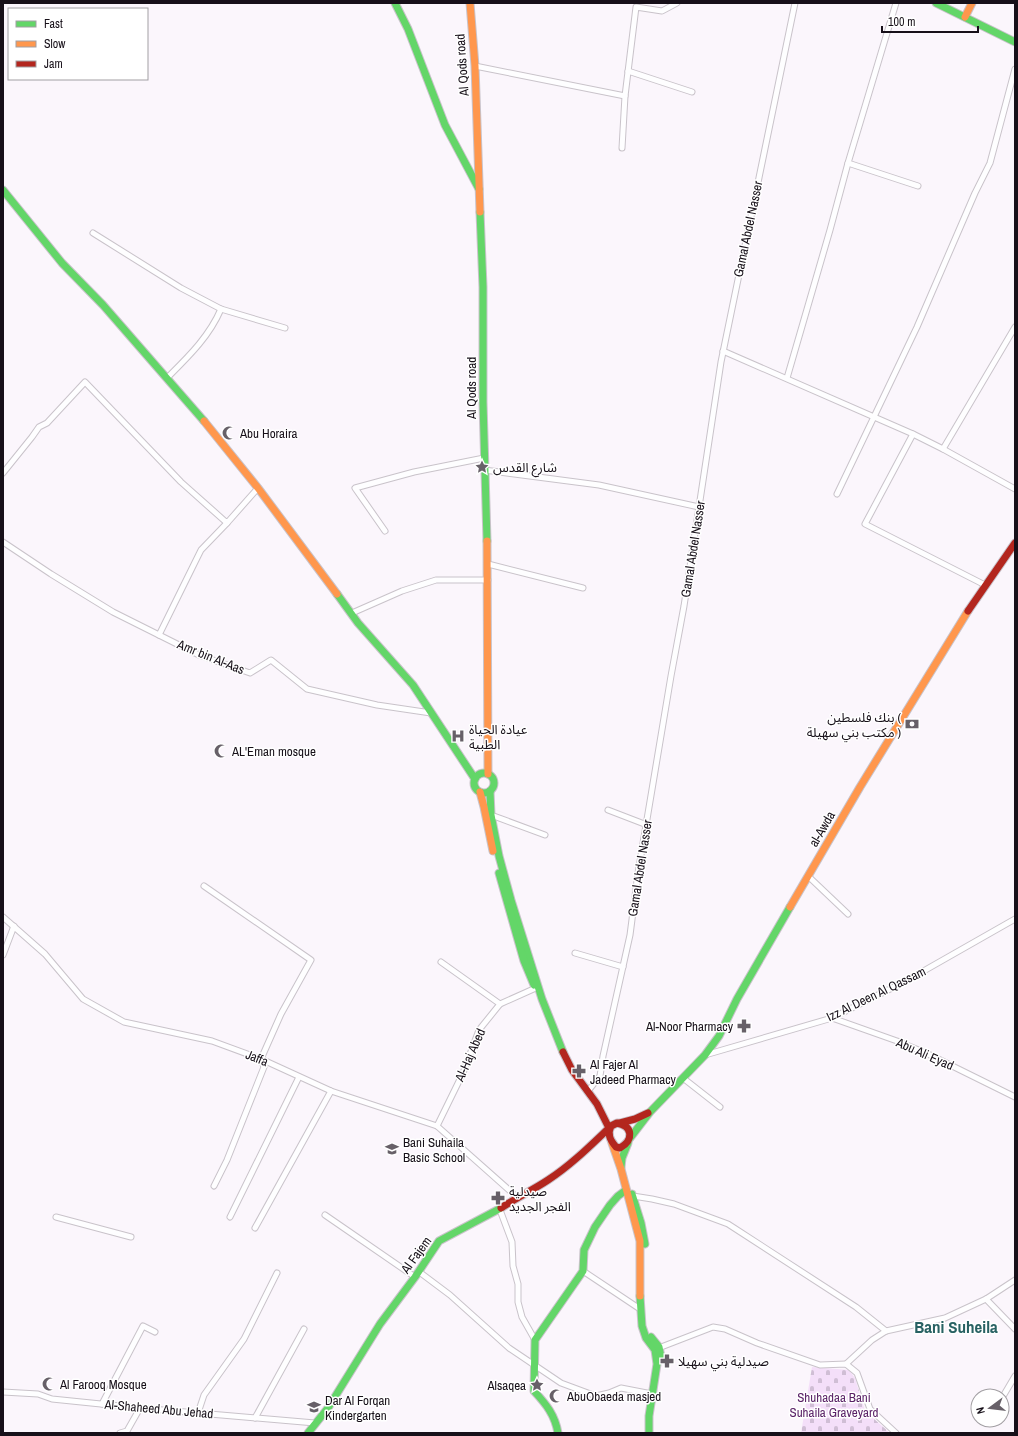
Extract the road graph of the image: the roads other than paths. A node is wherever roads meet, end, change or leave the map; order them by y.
1 (395, 3) edge
2 (470, 3) edge
3 (677, 3) edge
4 (795, 3) edge
5 (896, 3) edge
6 (936, 3) edge
7 (972, 3) edge
8 (965, 17) junction
9 (1015, 42) edge
10 (476, 66) junction
11 (1015, 69) edge
12 (628, 71) junction
13 (692, 92) dead end
14 (625, 96) junction
15 (622, 148) dead end
16 (848, 162) junction
17 (918, 186) dead end
18 (3, 190) edge
19 (480, 190) junction
20 (93, 233) dead end
21 (221, 309) junction
22 (1015, 327) edge
23 (285, 328) dead end
24 (723, 351) junction
25 (167, 378) junction
26 (787, 378) junction
27 (874, 416) junction
28 (913, 434) junction
29 (944, 449) junction
30 (484, 458) junction
31 (484, 470) junction
32 (3, 473) edge
33 (258, 488) junction
34 (1015, 489) edge
35 (837, 494) dead end
36 (699, 507) junction
37 (227, 523) junction
38 (385, 531) dead end
39 (3, 542) edge
40 (1015, 543) edge
41 (488, 564) junction
42 (488, 580) junction
43 (985, 585) junction
44 (582, 588) dead end
45 (352, 612) junction
46 (159, 635) junction
47 (431, 713) junction
48 (488, 774) junction
49 (474, 779) junction
50 (490, 791) junction
51 (480, 792) junction
52 (608, 810) dead end
53 (491, 815) junction
54 (647, 824) junction
55 (545, 835) dead end
56 (808, 876) junction
57 (204, 886) dead end
58 (848, 914) dead end
59 (3, 917) edge
60 (1015, 919) edge
61 (14, 926) junction
62 (575, 953) dead end
63 (3, 955) edge
64 (441, 962) dead end
65 (623, 967) junction
66 (537, 987) junction
67 (500, 1004) junction
68 (832, 1018) junction
69 (706, 1055) junction
70 (261, 1059) junction
71 (299, 1077) junction
72 (683, 1078) junction
73 (331, 1091) junction
74 (588, 1091) junction
75 (1015, 1097) edge
76 (720, 1107) dead end
77 (600, 1110) junction
78 (650, 1112) junction
79 (619, 1123) junction
80 (437, 1126) junction
81 (609, 1128) junction
82 (629, 1140) junction
83 (611, 1142) junction
84 (594, 1143) junction
85 (621, 1169) junction
86 (214, 1186) dead end
87 (625, 1187) junction
88 (633, 1196) junction
89 (517, 1197) junction
90 (500, 1210) junction
91 (326, 1215) dead end
92 (56, 1217) dead end
93 (230, 1217) dead end
94 (255, 1228) dead end
95 (131, 1237) dead end
96 (583, 1271) junction
97 (277, 1273) dead end
98 (417, 1274) junction
99 (1015, 1280) edge
100 (986, 1299) junction
101 (640, 1309) junction
102 (304, 1329) dead end
103 (1015, 1329) edge
104 (886, 1331) junction
105 (155, 1332) dead end
106 (535, 1340) junction
107 (657, 1348) junction
108 (846, 1364) junction
109 (535, 1366) junction
110 (1015, 1376) edge
111 (1008, 1388) edge
112 (3, 1392) edge
113 (652, 1394) junction
114 (102, 1404) junction
115 (140, 1408) junction
116 (198, 1413) junction
117 (255, 1418) junction
118 (315, 1423) junction
119 (120, 1433) edge
120 (308, 1433) edge
121 (558, 1433) edge
122 (649, 1433) edge
123 (654, 1433) edge
124 (896, 1433) edge

1 - 19 main road
2 - 10 main road, Al Qods road
3 - 12 street
4 - 24 street, Gamal Abdel Nasser
5 - 16 street
6 - 8 main road
7 - 8 main road
8 - 9 main road
10 - 14 street
10 - 19 main road, Al Qods road
11 - 27 street
12 - 13 street
12 - 14 street
14 - 15 street
16 - 17 street
16 - 26 street
18 - 25 main road
19 - 30 main road, Al Qods road
20 - 21 street
21 - 23 street
21 - 25 street
22 - 29 street
24 - 26 street
24 - 36 street, Gamal Abdel Nasser
25 - 33 main road
26 - 27 street
27 - 28 street
27 - 35 street
28 - 29 street
28 - 43 street
29 - 34 street
30 - 31 main road, Al Qods road
30 - 38 street
31 - 36 street
31 - 41 main road, Al Qods road
32 - 37 street
33 - 37 street
33 - 45 main road
36 - 54 street, Gamal Abdel Nasser
37 - 46 street
39 - 46 street, Amr bin Al-Aas
40 - 43 main road, al-Awda
41 - 42 main road, Al Qods road
41 - 44 street
42 - 45 street
42 - 48 main road, Al Qods road
43 - 56 main road, al-Awda
45 - 47 main road
46 - 47 street, Amr bin Al-Aas
47 - 49 main road
48 - 49 main road
48 - 50 main road
49 - 51 main road
50 - 51 main road
50 - 53 main road
51 - 66 main road
52 - 54 street
53 - 55 street
53 - 66 main road
54 - 65 street, Gamal Abdel Nasser
56 - 58 street
56 - 69 main road, al-Awda
57 - 70 street
59 - 61 street, Jaffa
60 - 68 street, Izz Al Deen Al Qassam
61 - 63 street
61 - 70 street, Jaffa
62 - 65 street
64 - 67 street
65 - 74 street, Gamal Abdel Nasser
66 - 67 street, Al-Haj Abed
66 - 74 main road
67 - 80 street, Al-Haj Abed
68 - 69 street, Izz Al Deen Al Qassam
68 - 75 street, Abu Ali Eyad
69 - 72 main road, al-Awda
70 - 71 street, Jaffa
70 - 86 street
71 - 73 street, Jaffa
71 - 93 street
72 - 76 street
72 - 78 main road, al-Awda
73 - 80 street, Jaffa
73 - 94 street
74 - 77 main road
77 - 79 main road
77 - 81 main road
78 - 79 main road, al-Awda
78 - 82 main road, al-Awda
79 - 81 main road
79 - 82 main road
80 - 89 street, Jaffa
81 - 83 main road
81 - 84 main road, Al Fajem
82 - 83 main road
82 - 85 main road, al-Awda
83 - 84 main road
83 - 85 main road
84 - 89 main road, Al Fajem
85 - 87 main road
87 - 88 main road
87 - 96 main road
87 - 101 main road
88 - 104 street
88 - 107 main road
89 - 90 main road, Al Fajem
90 - 98 main road, Al Fajem
90 - 106 street
91 - 98 street
92 - 95 street
96 - 101 street
96 - 106 main road
97 - 116 street
98 - 109 street
98 - 118 main road, Al Fajem
99 - 100 street
100 - 103 street
100 - 104 street
101 - 107 main road
102 - 117 street
104 - 108 street
105 - 114 street
106 - 109 main road
107 - 108 street
107 - 113 main road
107 - 123 main road
108 - 124 street
109 - 113 street
109 - 121 main road
110 - 111 street
112 - 114 street, Al-Shaheed Abu Jehad
113 - 122 main road
114 - 115 street, Al-Shaheed Abu Jehad
115 - 116 street, Al-Shaheed Abu Jehad
115 - 119 street
116 - 117 street, Al-Shaheed Abu Jehad
117 - 118 street, Al-Shaheed Abu Jehad
118 - 120 main road, Al Fajem

